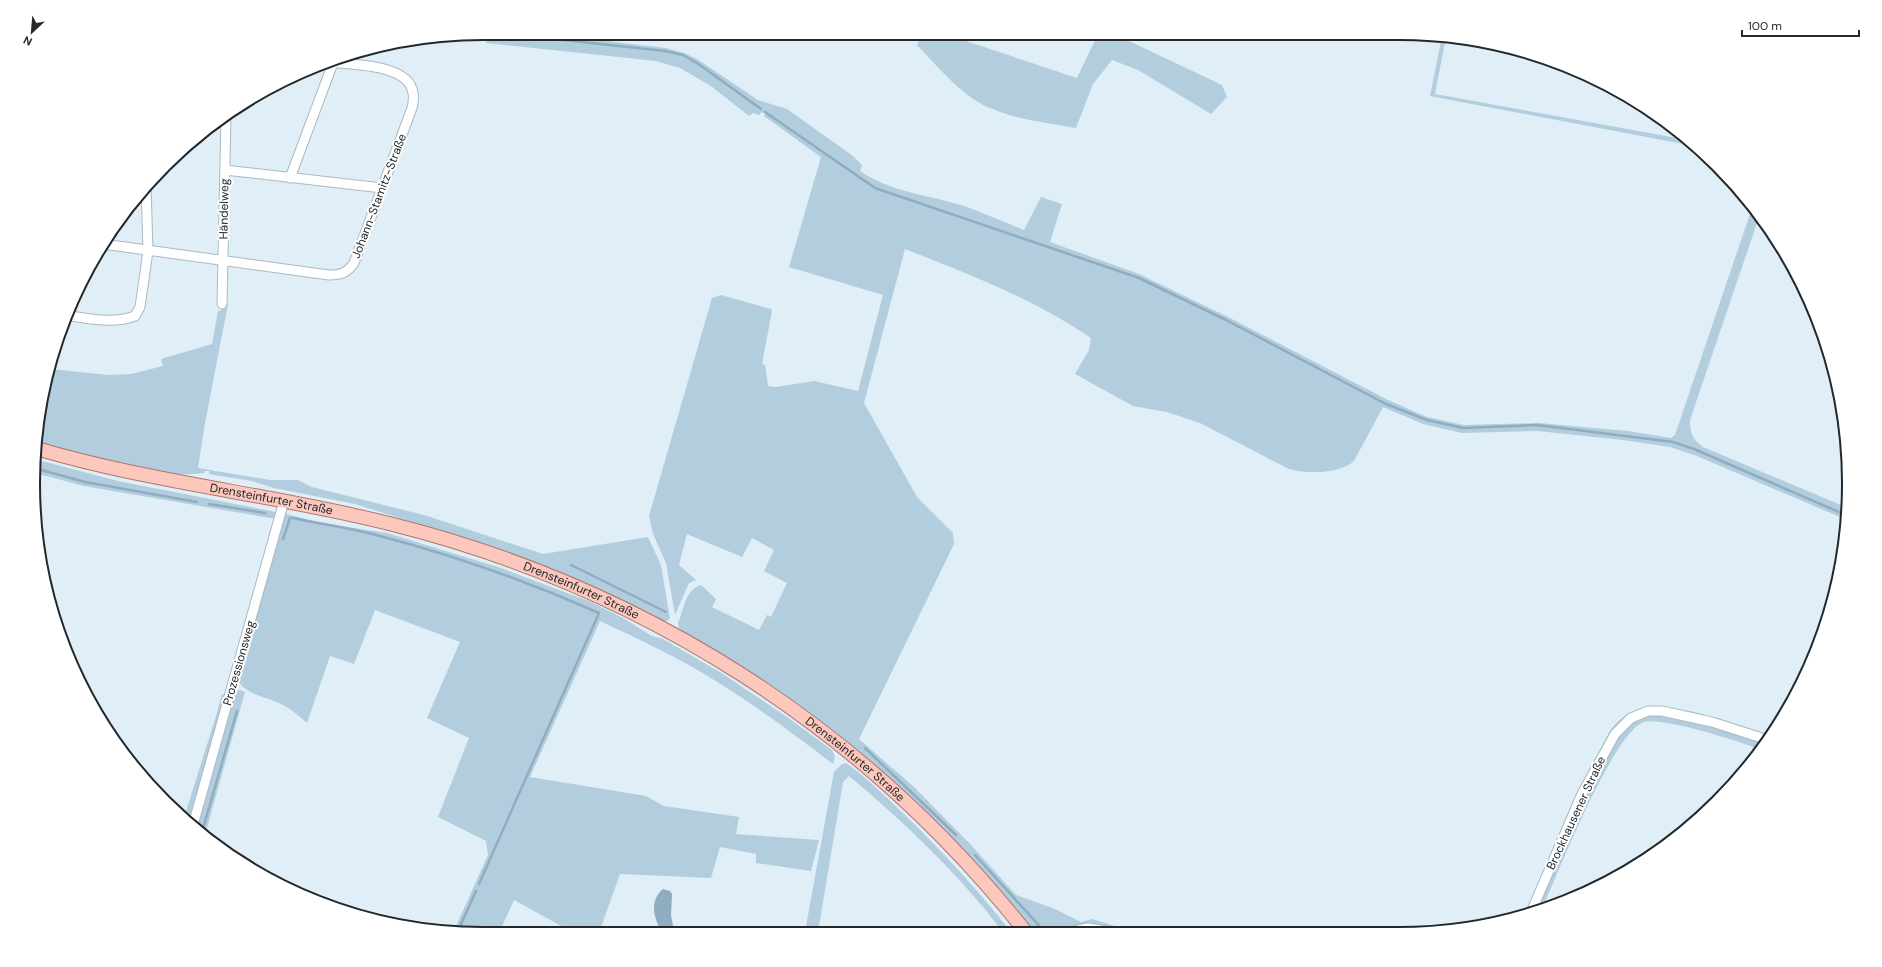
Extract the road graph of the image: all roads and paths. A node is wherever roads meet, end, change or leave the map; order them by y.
1 (341, 64) edge
2 (328, 69) edge
3 (226, 123) edge
4 (225, 170) junction
5 (290, 178) junction
6 (382, 188) junction
7 (146, 196) edge
8 (110, 245) edge
9 (148, 251) junction
10 (223, 261) junction
11 (222, 304) dead end
12 (73, 316) edge
13 (41, 450) edge
14 (284, 501) junction
15 (1761, 738) edge
16 (194, 820) edge
17 (1534, 905) edge
18 (1022, 927) edge

1 - 6 street, Johann-Stamitz-Straße
2 - 5 street
3 - 4 street, Händelweg
4 - 5 street
4 - 10 street, Händelweg
5 - 6 street
6 - 10 street, Johann-Stamitz-Straße
7 - 9 street
8 - 9 street, Johann-Stamitz-Straße
9 - 10 street, Johann-Stamitz-Straße
9 - 12 street
10 - 11 street, Händelweg
13 - 14 main road, Drensteinfurter Straße
14 - 16 street, Prozessionsweg
14 - 18 main road, Drensteinfurter Straße
15 - 17 street, Brockhausener Straße

